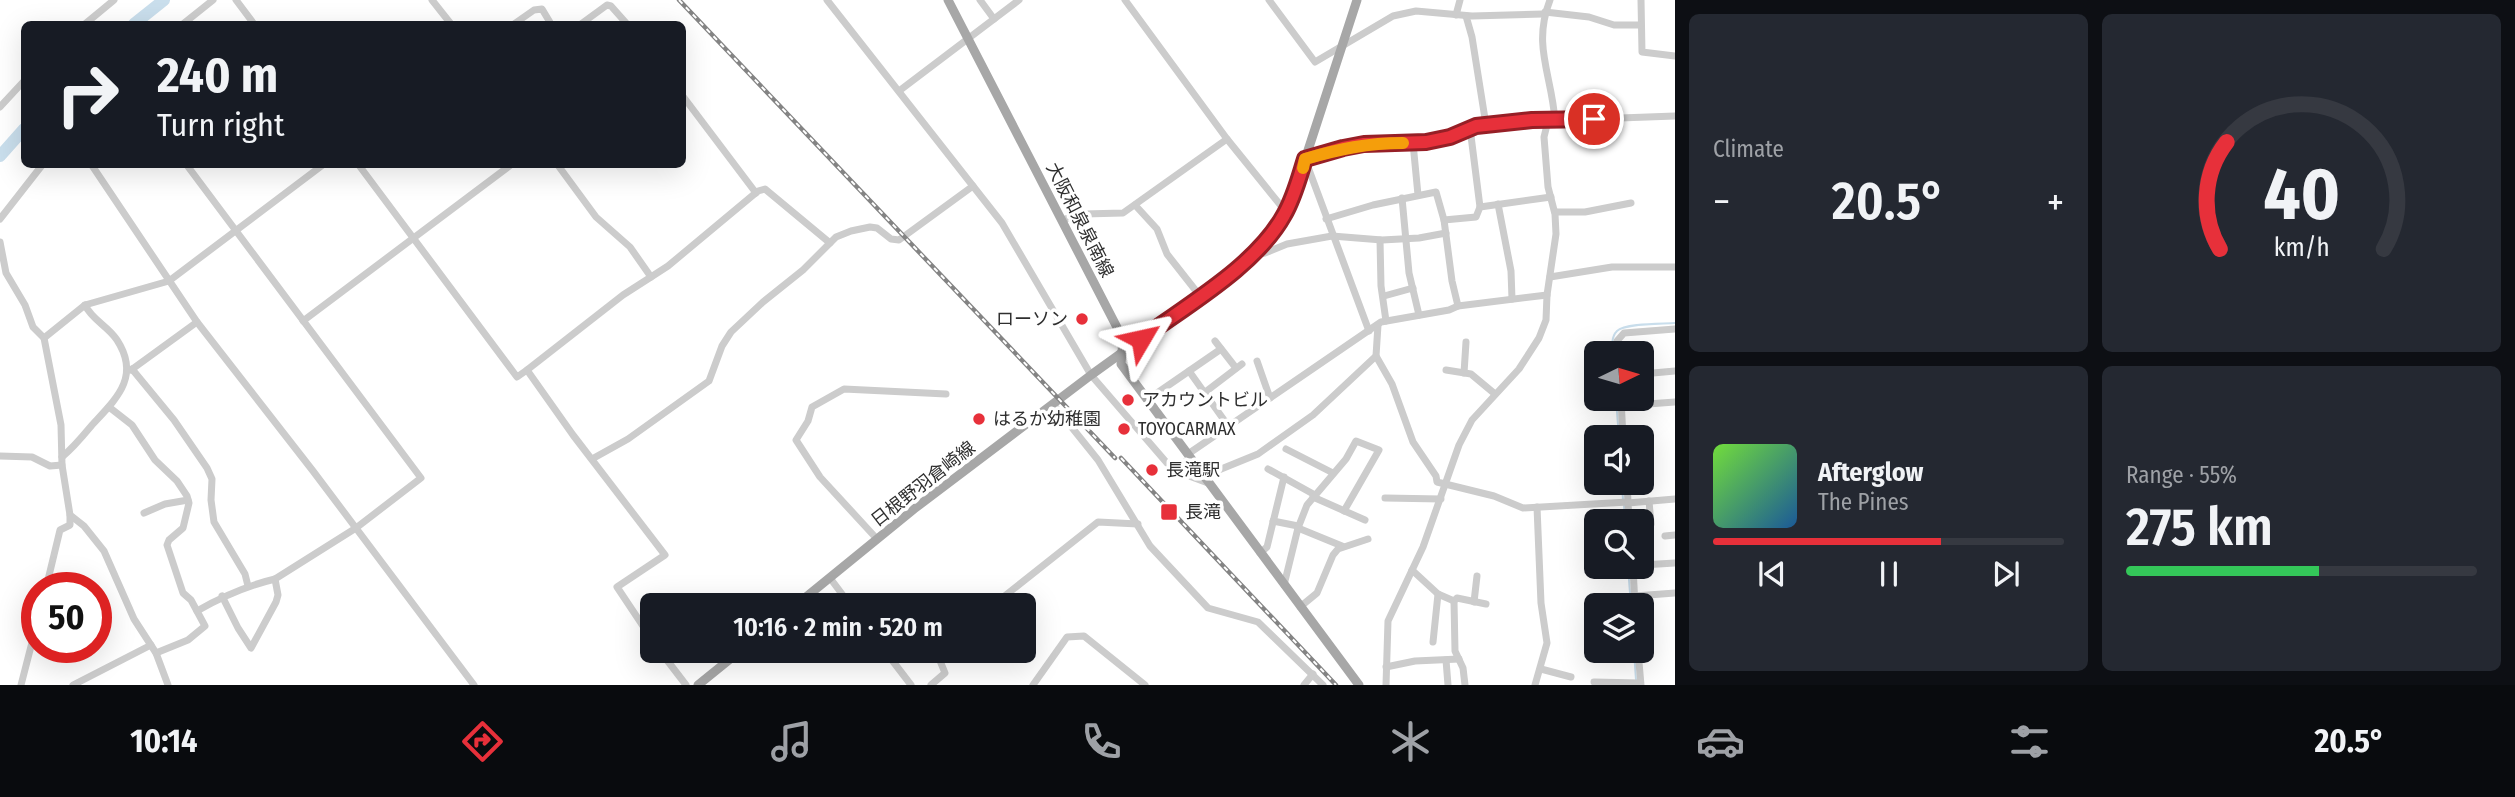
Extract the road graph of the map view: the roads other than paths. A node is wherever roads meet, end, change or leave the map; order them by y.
1 (114, 0) edge
2 (213, 0) edge
3 (236, 0) edge
4 (432, 0) edge
5 (827, 0) edge
6 (948, 0) edge
7 (980, 0) edge
8 (1019, 0) edge
9 (1125, 0) edge
10 (1269, 0) edge
11 (1357, 0) edge
12 (1460, 0) edge
13 (1549, 0) edge
14 (1642, 0) edge
15 (1544, 13) junction
16 (1456, 15) junction
17 (1466, 16) junction
18 (995, 19) junction
19 (89, 21) edge
20 (187, 21) edge
21 (252, 21) edge
22 (448, 21) edge
23 (518, 21) edge
24 (549, 21) edge
25 (586, 21) edge
26 (624, 21) edge
27 (1640, 25) junction
28 (968, 38) junction
29 (1342, 46) junction
30 (1675, 56) edge
31 (21, 84) edge
32 (899, 90) junction
33 (686, 100) edge
34 (0, 107) edge
35 (1675, 116) edge
36 (1551, 121) junction
37 (1486, 125) junction
38 (1470, 128) junction
39 (1227, 139) junction
40 (1413, 143) junction
41 (1305, 159) junction
42 (40, 168) edge
43 (94, 168) edge
44 (189, 168) edge
45 (319, 168) edge
46 (361, 168) edge
47 (507, 168) edge
48 (560, 168) edge
49 (973, 186) junction
50 (756, 193) junction
51 (1418, 195) junction
52 (1551, 197) junction
53 (1402, 198) junction
54 (1631, 203) dead end
55 (1498, 204) junction
56 (1135, 205) junction
57 (1480, 207) junction
58 (1286, 212) junction
59 (1555, 212) junction
60 (0, 219) edge
61 (1326, 219) junction
62 (1062, 220) junction
63 (1444, 220) junction
64 (236, 231) junction
65 (1446, 233) junction
66 (1332, 236) junction
67 (413, 238) junction
68 (1406, 239) junction
69 (1380, 240) junction
70 (0, 242) edge
71 (830, 243) junction
72 (1253, 255) junction
73 (1675, 267) edge
74 (651, 277) junction
75 (1550, 277) junction
76 (169, 281) junction
77 (1413, 288) junction
78 (1547, 295) junction
79 (1200, 296) junction
80 (1384, 296) junction
81 (1511, 299) junction
82 (85, 304) junction
83 (1458, 306) junction
84 (1419, 315) junction
85 (303, 321) junction
86 (1386, 321) junction
87 (197, 322) junction
88 (1378, 325) junction
89 (1675, 329) edge
90 (1369, 331) junction
91 (44, 338) junction
92 (1215, 341) dead end
93 (1618, 341) edge
94 (1466, 342) dead end
95 (1221, 349) junction
96 (1121, 353) junction
97 (1376, 356) junction
98 (1257, 361) dead end
99 (527, 370) junction
100 (1446, 370) dead end
101 (130, 371) junction
102 (1189, 371) junction
103 (1675, 371) edge
104 (1464, 373) junction
105 (1654, 373) edge
106 (1091, 374) junction
107 (1204, 393) junction
108 (946, 394) dead end
109 (1496, 394) junction
110 (1270, 398) junction
111 (1147, 400) junction
112 (1654, 402) edge
113 (1675, 402) edge
114 (1053, 404) junction
115 (109, 407) junction
116 (1229, 426) junction
117 (1286, 449) dead end
118 (0, 456) edge
119 (1190, 456) junction
120 (592, 459) junction
121 (62, 461) junction
122 (1268, 469) dead end
123 (1173, 470) junction
124 (1333, 473) junction
125 (1284, 477) junction
126 (1207, 480) junction
127 (1446, 485) junction
128 (1628, 495) edge
129 (1314, 496) junction
130 (1385, 498) dead end
131 (1441, 499) junction
132 (1675, 499) edge
133 (188, 500) junction
134 (1649, 501) junction
135 (1628, 502) junction
136 (1537, 507) junction
137 (1628, 509) edge
138 (1650, 509) edge
139 (1344, 511) junction
140 (144, 513) dead end
141 (70, 515) junction
142 (1273, 520) junction
143 (1365, 520) dead end
144 (1138, 524) junction
145 (1298, 527) junction
146 (356, 528) junction
147 (1675, 535) edge
148 (1665, 536) dead end
149 (877, 539) junction
150 (1368, 539) dead end
151 (1342, 546) junction
152 (1261, 553) junction
153 (1675, 563) edge
154 (1654, 564) edge
155 (1412, 570) junction
156 (50, 572) edge
157 (1477, 576) dead end
158 (830, 578) junction
159 (275, 579) junction
160 (1284, 585) junction
161 (248, 586) junction
162 (811, 593) edge
163 (841, 593) edge
164 (1008, 593) edge
165 (1675, 593) edge
166 (1438, 594) junction
167 (1654, 595) edge
168 (222, 596) junction
169 (1454, 601) junction
170 (1474, 602) junction
171 (1486, 604) dead end
172 (1300, 607) junction
173 (197, 611) junction
174 (640, 622) edge
175 (1433, 642) dead end
176 (152, 645) junction
177 (156, 653) junction
178 (1459, 659) junction
179 (1446, 660) junction
180 (27, 663) edge
181 (669, 663) edge
182 (725, 663) edge
183 (894, 663) edge
184 (941, 663) edge
185 (1639, 663) edge
186 (1386, 667) junction
187 (1541, 668) junction
188 (1313, 674) junction
189 (1571, 677) dead end
190 (1594, 682) dead end
191 (1640, 684) edge
192 (21, 685) edge
193 (73, 685) edge
194 (167, 685) edge
195 (474, 685) edge
196 (686, 685) edge
197 (698, 685) edge
198 (911, 685) edge
199 (931, 685) edge
200 (1033, 685) edge
201 (1145, 685) edge
202 (1304, 685) edge
203 (1323, 685) edge
204 (1359, 685) edge
205 (1386, 685) edge
206 (1448, 685) edge
207 (1465, 685) edge
208 (1535, 685) edge

1 - 19 street
2 - 20 street
3 - 21 street
4 - 22 street
5 - 32 street
6 - 28 main road, 大阪和泉泉南線
7 - 18 street
8 - 18 street
9 - 39 street
10 - 29 street
11 - 29 main road, 日根野羽倉崎線
12 - 16 street
13 - 15 street
14 - 27 street
15 - 17 street
15 - 27 street
15 - 36 street
16 - 17 street
16 - 29 street
17 - 37 street
18 - 28 street
23 - 24 street
25 - 26 street
27 - 30 street
28 - 32 street
28 - 62 main road, 大阪和泉泉南線
29 - 41 main road, 日根野羽倉崎線
31 - 34 street
32 - 49 street
33 - 50 street
35 - 36 street
36 - 37 street
36 - 52 street
37 - 38 street
38 - 40 street
38 - 57 street
39 - 56 street
39 - 58 street
40 - 41 street
40 - 51 street
41 - 58 main road, 日根野羽倉崎線
41 - 61 street
42 - 60 street
43 - 76 street
44 - 64 street
45 - 64 street
46 - 67 street
47 - 67 street
48 - 74 street
49 - 71 street
49 - 106 street
50 - 71 street
50 - 74 street
51 - 53 street
51 - 63 street
52 - 55 street
52 - 59 street
53 - 61 street
53 - 68 street
54 - 59 street
55 - 57 street
55 - 81 street
56 - 62 street
56 - 79 street
57 - 63 street
58 - 72 main road, 日根野羽倉崎線
59 - 75 street
61 - 66 street
62 - 96 main road, 大阪和泉泉南線
63 - 65 street
64 - 76 street
64 - 85 street
65 - 68 street
65 - 83 street
66 - 69 street
66 - 72 street
66 - 90 street
67 - 85 street
67 - 99 street
68 - 69 street
68 - 77 street
69 - 80 street
70 - 91 street
71 - 120 street
72 - 79 main road, 日根野羽倉崎線
73 - 75 street
74 - 99 street
75 - 78 street
76 - 82 street
76 - 87 street
77 - 80 street
77 - 84 street
78 - 81 street
78 - 109 street
79 - 96 main road, 日根野羽倉崎線
80 - 86 street
81 - 83 street
82 - 91 street
82 - 101 street
83 - 84 street
84 - 86 street
85 - 146 street
86 - 88 street
87 - 101 street
87 - 146 street
88 - 90 street
88 - 97 street
89 - 93 street
90 - 110 street
91 - 121 street
92 - 95 street
94 - 104 street
95 - 102 street
95 - 107 street
96 - 106 main road, 日根野羽倉崎線
96 - 111 main road, 大阪和泉泉南線
97 - 126 street
97 - 127 street
98 - 110 street
99 - 120 street
100 - 104 street
101 - 115 street
101 - 161 street
102 - 107 street
102 - 111 street
103 - 105 street
104 - 109 street
106 - 114 main road, 日根野羽倉崎線
106 - 123 street
107 - 116 street
108 - 149 street
109 - 127 street
110 - 116 street
111 - 119 main road, 大阪和泉泉南線
112 - 113 street
114 - 144 street
114 - 149 main road, 日根野羽倉崎線
115 - 121 street
115 - 133 street
116 - 119 street
117 - 124 street
118 - 121 street
119 - 123 street
119 - 126 main road, 大阪和泉泉南線
120 - 174 street
121 - 141 street
122 - 125 street
123 - 126 street
124 - 129 street
124 - 139 street
125 - 129 street
125 - 142 street
126 - 152 main road, 大阪和泉泉南線
127 - 131 street
127 - 136 street
128 - 135 street
129 - 139 street
129 - 145 street
130 - 131 street
131 - 155 street
132 - 134 street
133 - 140 street
133 - 173 street
134 - 135 street
134 - 138 street
135 - 136 street
135 - 137 street
136 - 187 street
139 - 143 street
141 - 156 street
141 - 176 street
142 - 145 street
142 - 152 street
144 - 164 street
144 - 188 street
145 - 151 street
145 - 160 street
146 - 159 street
146 - 195 street
147 - 148 street
149 - 158 main road, 日根野羽倉崎線
150 - 151 street
151 - 172 street
152 - 160 main road, 大阪和泉泉南線
153 - 154 street
155 - 166 street
155 - 186 street
157 - 170 street
158 - 162 main road, 日根野羽倉崎線
158 - 163 street
159 - 161 street
159 - 168 street
160 - 172 main road, 大阪和泉泉南線
161 - 168 street
165 - 167 street
166 - 169 street
166 - 175 street
168 - 173 street
169 - 170 street
169 - 178 street
170 - 171 street
172 - 204 main road, 大阪和泉泉南線
173 - 177 street
176 - 177 street
176 - 193 street
177 - 194 street
178 - 179 street
178 - 207 street
179 - 186 street
179 - 206 street
180 - 192 street
181 - 196 street
182 - 197 main road
183 - 198 street
184 - 199 street
185 - 191 street
186 - 205 street
187 - 189 street
187 - 208 street
188 - 202 street
188 - 203 street
190 - 191 street
200 - 201 street

